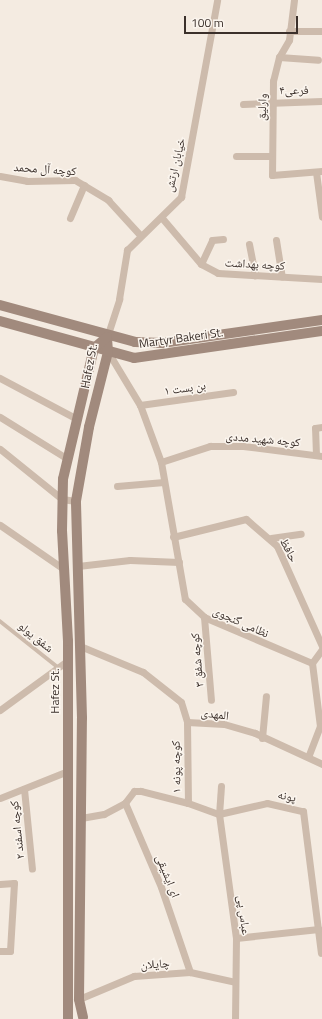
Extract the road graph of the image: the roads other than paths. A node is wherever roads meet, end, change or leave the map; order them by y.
1 (217, 0) edge
2 (294, 0) edge
3 (322, 30) edge
4 (289, 31) junction
5 (279, 56) junction
6 (318, 60) dead end
7 (322, 101) edge
8 (275, 102) junction
9 (243, 104) dead end
10 (236, 156) dead end
11 (269, 156) junction
12 (319, 172) edge
13 (0, 176) edge
14 (84, 184) junction
15 (322, 217) edge
16 (70, 218) dead end
17 (162, 218) junction
18 (140, 235) junction
19 (223, 239) dead end
20 (276, 240) dead end
21 (249, 244) dead end
22 (201, 264) junction
23 (255, 275) junction
24 (282, 277) junction
25 (322, 279) edge
26 (0, 305) edge
27 (322, 320) edge
28 (0, 321) edge
29 (322, 331) edge
30 (107, 337) junction
31 (94, 348) junction
32 (108, 352) junction
33 (0, 378) edge
34 (233, 392) dead end
35 (140, 405) junction
36 (0, 417) edge
37 (77, 419) junction
38 (322, 427) edge
39 (0, 449) edge
40 (319, 455) edge
41 (66, 458) junction
42 (161, 462) junction
43 (164, 482) junction
44 (117, 486) dead end
45 (62, 499) junction
46 (76, 501) junction
47 (0, 525) edge
48 (301, 534) dead end
49 (173, 537) junction
50 (271, 538) junction
51 (179, 562) junction
52 (78, 566) junction
53 (65, 570) junction
54 (204, 617) junction
55 (0, 621) edge
56 (80, 646) junction
57 (322, 646) edge
58 (322, 649) edge
59 (67, 661) junction
60 (312, 663) junction
61 (59, 668) junction
62 (266, 696) dead end
63 (211, 700) dead end
64 (0, 710) edge
65 (82, 718) junction
66 (68, 719) junction
67 (187, 722) junction
68 (262, 738) junction
69 (308, 757) junction
70 (322, 764) edge
71 (68, 771) junction
72 (221, 786) dead end
73 (24, 789) junction
74 (0, 798) edge
75 (125, 803) junction
76 (188, 803) junction
77 (219, 814) junction
78 (82, 818) junction
79 (32, 869) dead end
80 (0, 884) edge
81 (320, 929) junction
82 (236, 938) junction
83 (0, 952) edge
84 (321, 953) edge
85 (190, 972) junction
86 (235, 982) junction
87 (79, 999) junction
88 (83, 1017) dead end
89 (68, 1019) edge
90 (235, 1019) edge

1 - 17 street, خیابان ارتش
2 - 4 street, وارلیق
3 - 4 street
4 - 5 street, وارلیق
5 - 6 street
5 - 8 street, وارلیق
7 - 8 street, فرعی۴
8 - 9 street, فرعی۴
8 - 11 street, وارلیق
10 - 11 street
11 - 12 street, وارلیق
12 - 15 street
13 - 14 street, کوچه آل محمد
14 - 16 street
14 - 18 street, کوچه آل محمد
17 - 18 street, خیابان ارتش
17 - 22 street, کوچه بهداشت
18 - 30 street, خیابان ارتش
19 - 22 street
20 - 24 street
21 - 23 street
22 - 23 street, کوچه بهداشت
23 - 24 street, کوچه بهداشت
24 - 25 street, کوچه بهداشت
26 - 30 main road, Martyr Bakeri St.
27 - 30 main road, Martyr Bakeri St.
28 - 31 main road, Martyr Bakeri St.
29 - 32 main road, Martyr Bakeri St.
30 - 31 main road, Hafez St.
30 - 32 main road, Hafez St.
31 - 32 main road, Martyr Bakeri St.
31 - 37 main road, Hafez St.
32 - 35 street
32 - 46 main road, Hafez St.
33 - 37 street
34 - 35 street, بن بست ۱
35 - 42 street
36 - 41 street
37 - 41 main road, Hafez St.
38 - 40 street
39 - 45 street
40 - 42 street, کوچه شهید مددی
41 - 45 main road, Hafez St.
42 - 43 street, نظامی گنجوی
43 - 44 street
43 - 49 street, نظامی گنجوی
45 - 46 street
45 - 53 main road, Hafez St.
46 - 52 main road, Hafez St.
47 - 53 street
48 - 50 street
49 - 50 street, حافظ
49 - 51 street, نظامی گنجوی
50 - 57 street, حافظ
51 - 52 street
51 - 54 street, نظامی گنجوی
52 - 56 main road, Hafez St.
53 - 59 main road, Hafez St.
54 - 60 street, نظامی گنجوی
54 - 63 street, کوچه شفق ۳
55 - 61 lane, شفق یولو
56 - 65 main road, Hafez St.
56 - 67 street, المهدی
58 - 60 street
59 - 61 street
59 - 66 main road, Hafez St.
60 - 69 street
61 - 64 street
62 - 68 street
65 - 66 street
65 - 78 main road, Hafez St.
66 - 71 main road, Hafez St.
67 - 68 street, المهدی
67 - 76 street, کوچه پونه ۱
68 - 69 street, المهدی
69 - 70 street, المهدی
71 - 73 street
71 - 89 main road, Hafez St.
72 - 77 street, عباس پی
73 - 74 street
73 - 79 street, کوچه اسفند ۲
75 - 76 street, کوچه پونه ۱
75 - 78 street
75 - 85 street, ای ایشیقی
76 - 77 street
77 - 81 street, پونه
77 - 82 street, عباس پی
78 - 87 main road, Hafez St.
80 - 83 street
81 - 82 street
81 - 84 street, پونه
82 - 86 street, عباس پی
85 - 86 street, چایلان
85 - 87 street, چایلان
86 - 90 street, عباس پی
87 - 88 main road, Hafez St.

